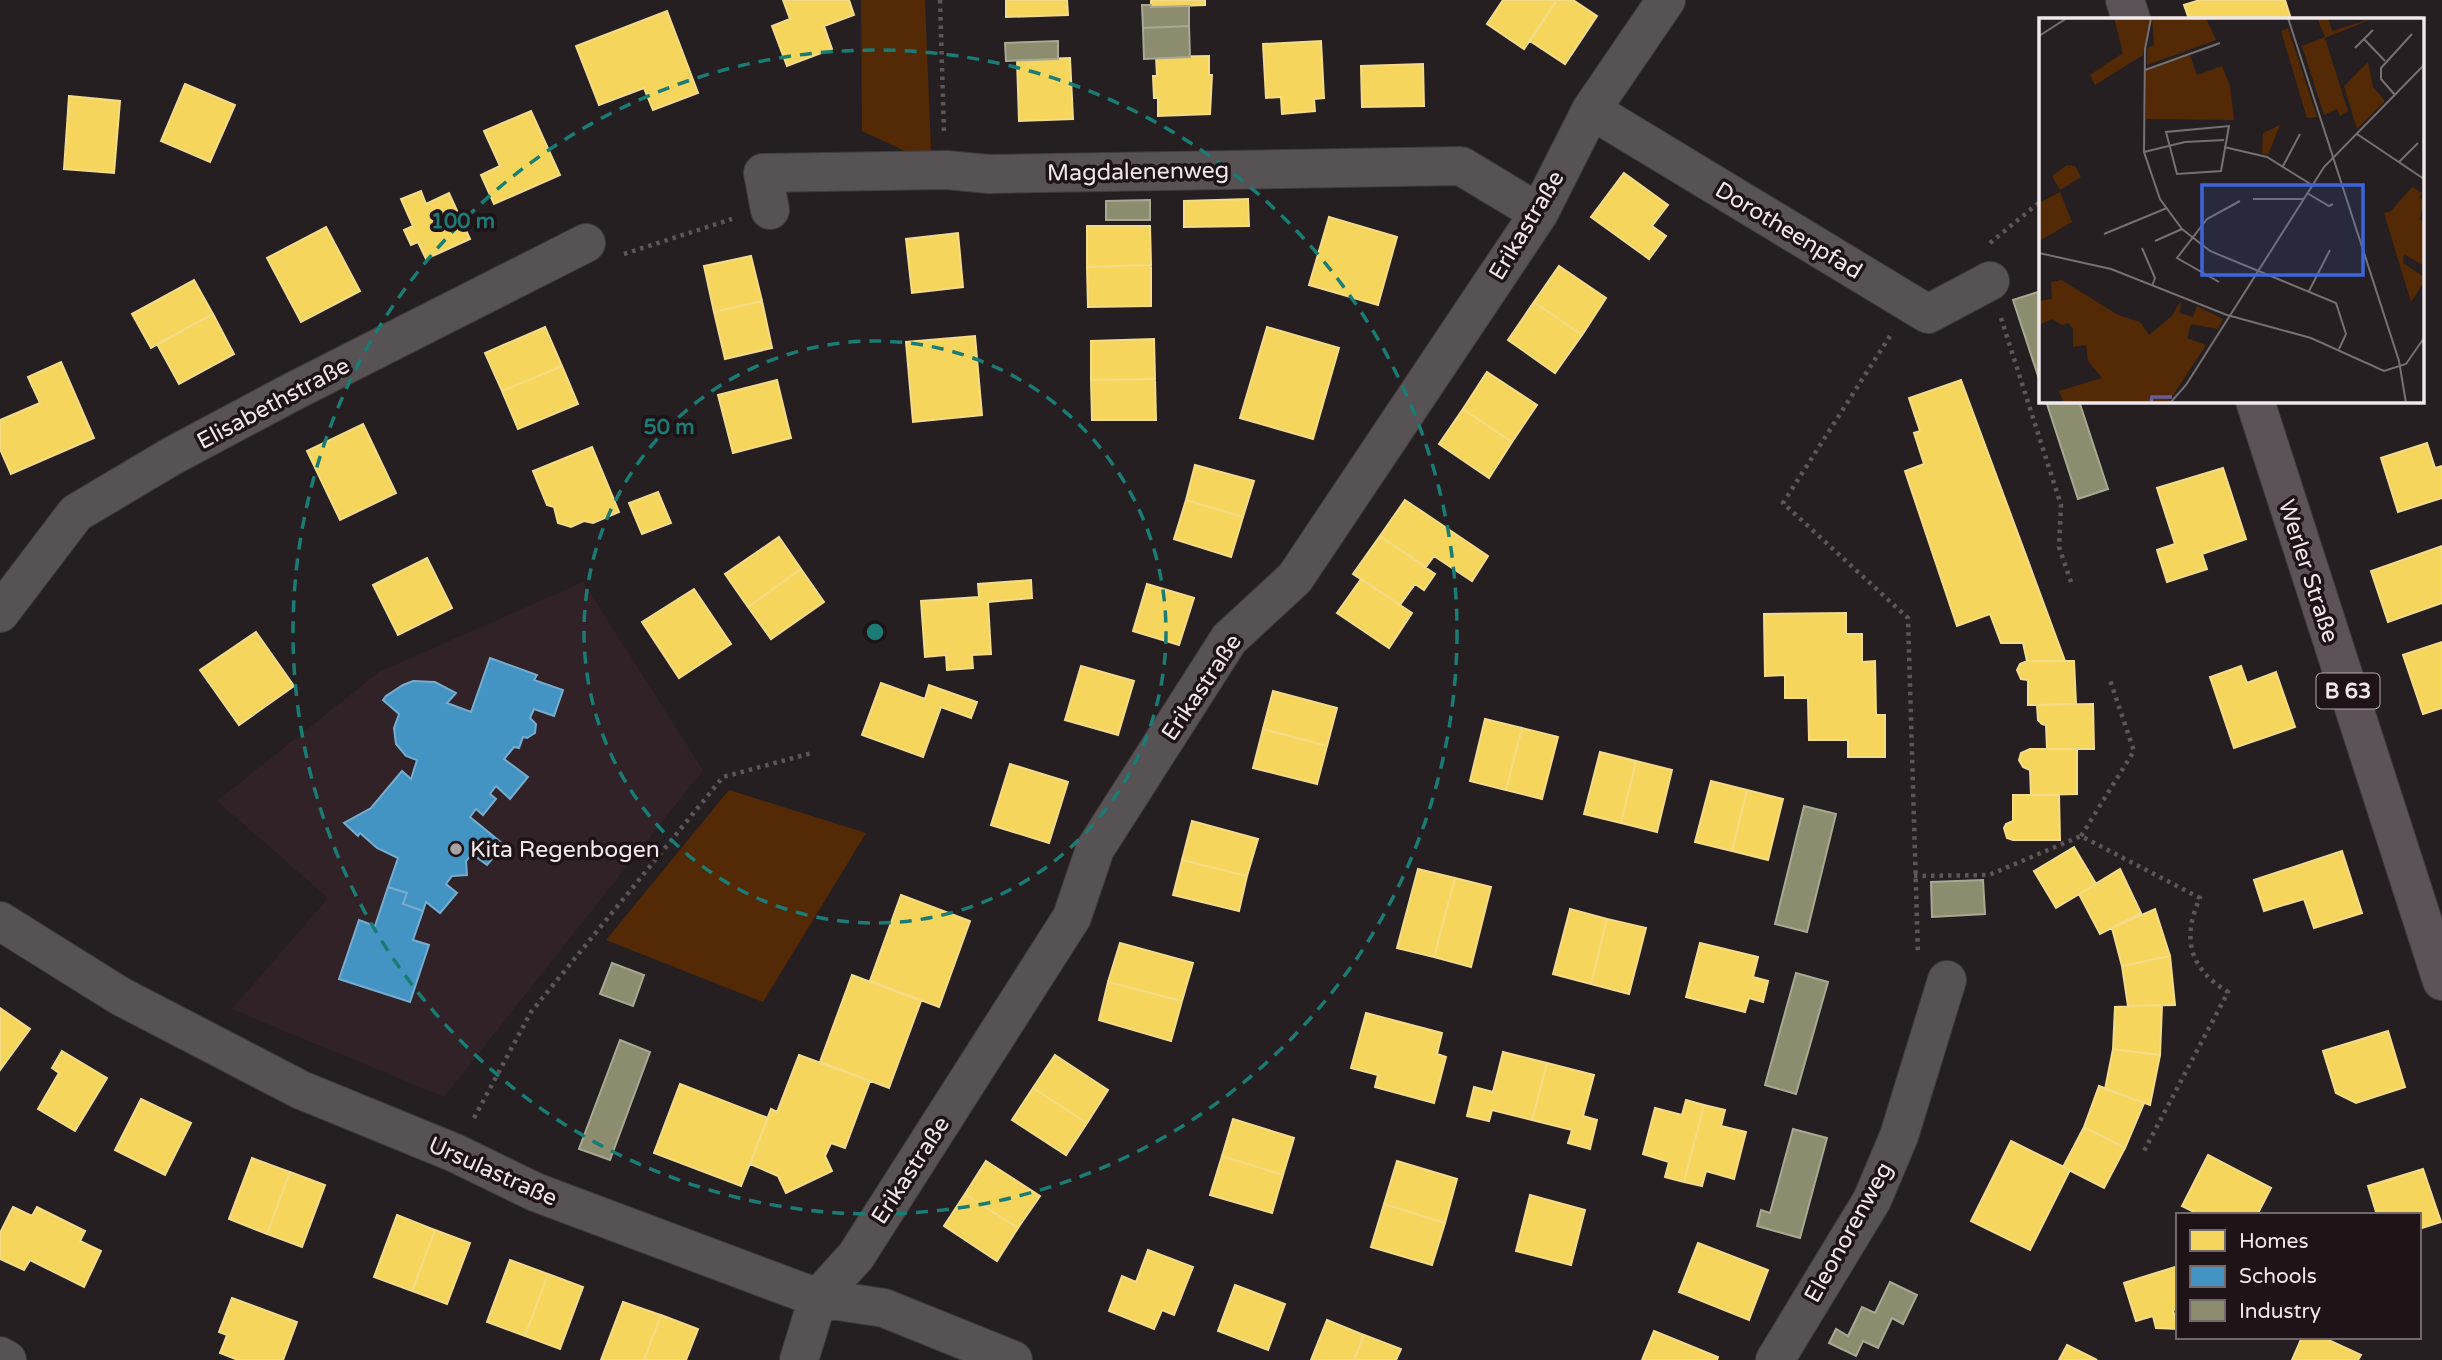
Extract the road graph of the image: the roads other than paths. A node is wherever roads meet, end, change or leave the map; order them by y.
1 (1665, 0) edge
2 (2125, 0) edge
3 (2131, 18) edge
4 (1591, 110) junction
5 (770, 210) road end
6 (1539, 213) junction
7 (586, 243) road end
8 (1990, 281) road end
9 (2255, 402) edge
10 (0, 613) edge
11 (0, 921) edge
12 (1932, 968) road end
13 (2442, 981) edge
14 (818, 1298) junction
15 (0, 1356) edge
16 (7, 1360) edge
17 (799, 1360) edge
18 (1013, 1360) edge
19 (1775, 1360) edge

1 - 4 street, Erikastraße
2 - 3 main road
4 - 6 street, Erikastraße
4 - 8 street, Dorotheenpfad
5 - 6 street, Magdalenenweg
6 - 14 street, Erikastraße
7 - 10 street, Elisabethstraße
9 - 13 main road, Werler Straße / B 63
11 - 14 street, Ursulastraße
12 - 19 street, Eleonorenweg
14 - 17 street, Erikastraße
14 - 18 street, Ursulastraße
15 - 16 street

